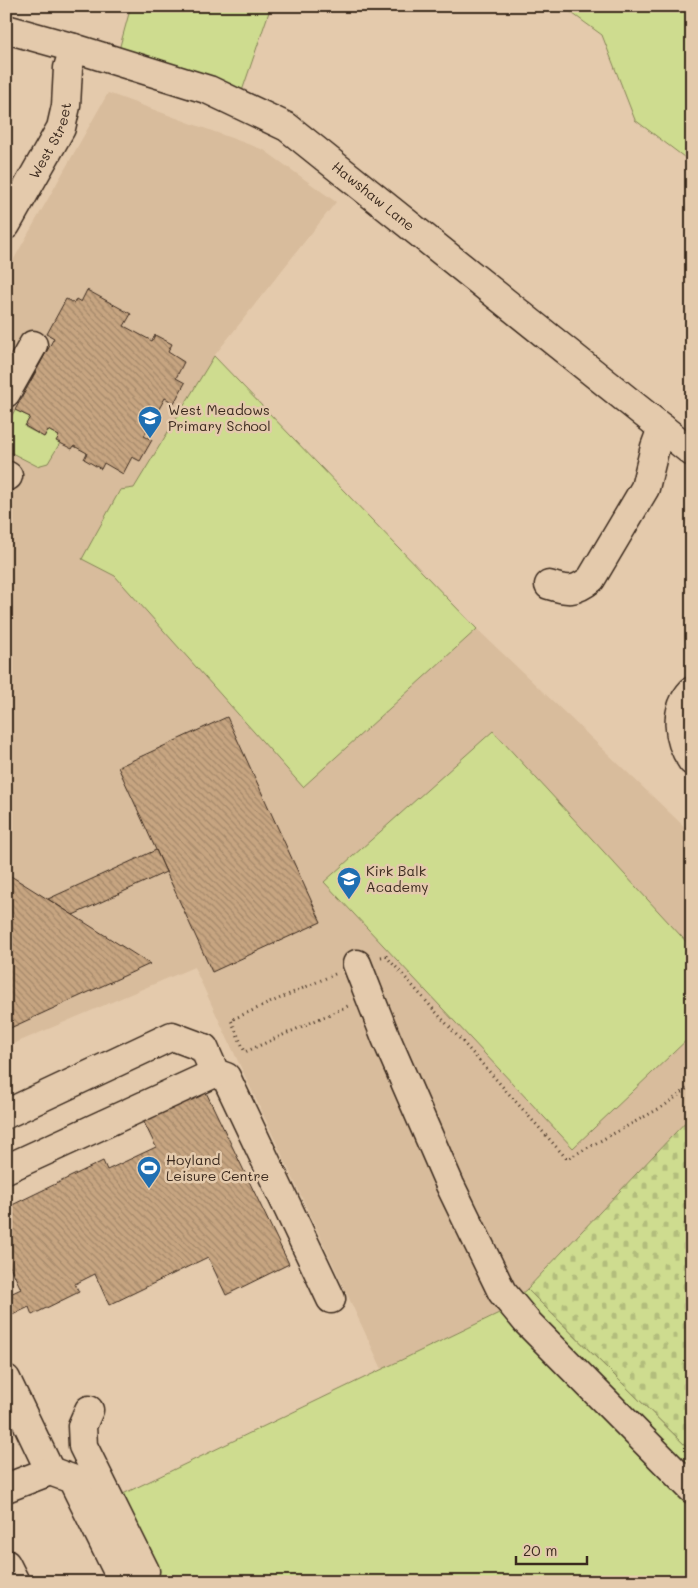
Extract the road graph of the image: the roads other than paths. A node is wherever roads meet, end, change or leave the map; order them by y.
1 (6, 29) edge
2 (74, 48) junction
3 (6, 225) edge
4 (34, 345) dead end
5 (6, 393) edge
6 (662, 428) junction
7 (692, 452) edge
8 (549, 585) dead end
9 (692, 691) edge
10 (692, 760) edge
11 (357, 964) road end
12 (215, 1072) junction
13 (6, 1114) edge
14 (6, 1169) edge
15 (330, 1299) dead end
16 (6, 1379) edge
17 (89, 1410) dead end
18 (50, 1471) junction
19 (6, 1488) edge
20 (692, 1489) edge
21 (123, 1582) edge
22 (140, 1582) edge

1 - 2 main road, Hawshaw Lane
2 - 3 main road, West Street
2 - 6 main road, Hawshaw Lane
4 - 5 main road
6 - 7 main road, Hawshaw Lane
6 - 8 main road
9 - 10 main road
11 - 20 main road
12 - 13 main road
12 - 14 main road
12 - 15 main road
16 - 18 main road
17 - 22 main road
18 - 19 main road
18 - 21 main road

